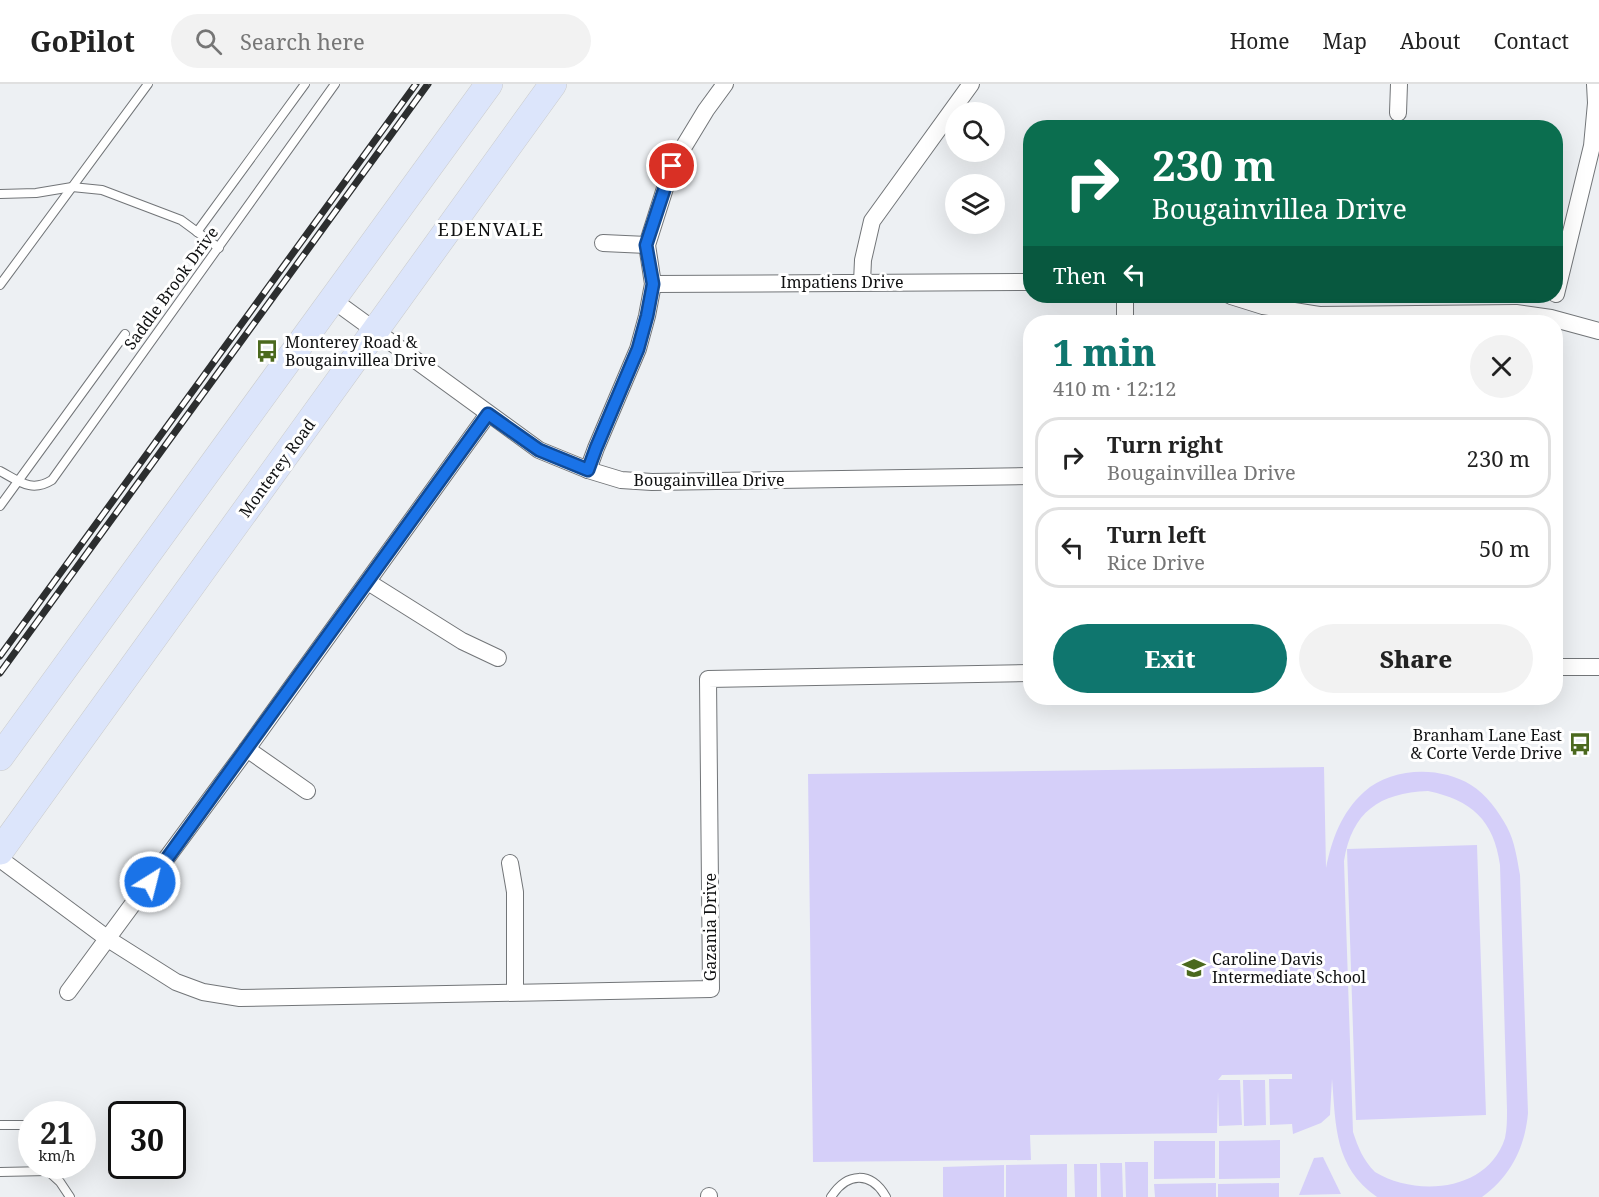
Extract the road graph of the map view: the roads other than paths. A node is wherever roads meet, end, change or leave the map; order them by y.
1 (148, 84) edge
2 (305, 84) edge
3 (335, 84) edge
4 (489, 84) edge
5 (553, 84) edge
6 (725, 84) edge
7 (971, 84) edge
8 (1399, 84) edge
9 (1595, 84) edge
10 (1398, 113) dead end
11 (72, 187) junction
12 (0, 194) edge
13 (197, 232) junction
14 (603, 243) dead end
15 (646, 245) junction
16 (219, 248) junction
17 (1563, 263) edge
18 (862, 282) junction
19 (1023, 282) edge
20 (653, 284) junction
21 (0, 285) edge
22 (333, 300) junction
23 (1253, 303) edge
24 (1302, 315) edge
25 (1432, 315) edge
26 (1529, 315) edge
27 (1563, 323) edge
28 (376, 330) junction
29 (1599, 332) edge
30 (125, 334) dead end
31 (488, 414) junction
32 (588, 470) junction
33 (0, 471) edge
34 (1023, 476) edge
35 (18, 480) junction
36 (0, 506) edge
37 (368, 582) junction
38 (498, 658) dead end
39 (1563, 667) edge
40 (1599, 667) edge
41 (1023, 673) edge
42 (247, 749) junction
43 (0, 757) edge
44 (307, 791) dead end
45 (0, 851) edge
46 (0, 859) edge
47 (510, 863) dead end
48 (108, 939) junction
49 (68, 992) dead end
50 (515, 992) junction
51 (0, 1125) edge
52 (18, 1125) edge
53 (18, 1170) edge
54 (0, 1172) edge
55 (57, 1179) edge
56 (70, 1197) edge
57 (831, 1197) edge
58 (886, 1197) edge

1 - 11 lane
2 - 13 lane
3 - 16 lane, Saddle Brook Drive
4 - 22 main road
5 - 28 main road, Monterey Road
6 - 15 street
7 - 18 street
8 - 10 street
9 - 17 street
11 - 12 lane
11 - 13 lane
11 - 21 lane
13 - 16 lane
14 - 15 street
15 - 20 street
16 - 35 lane, Saddle Brook Drive
18 - 19 street, Impatiens Drive
18 - 20 street, Impatiens Drive
20 - 32 street
22 - 28 street, Bougainvillea Drive
22 - 43 main road
23 - 24 street
25 - 26 street
27 - 29 street
28 - 31 street, Bougainvillea Drive
28 - 45 main road, Monterey Road
30 - 35 lane
31 - 32 street, Bougainvillea Drive
31 - 37 street
32 - 34 street, Bougainvillea Drive
33 - 35 lane, Saddle Brook Drive
35 - 36 lane
37 - 38 street
37 - 42 street
39 - 40 street
41 - 50 street, Gazania Drive
42 - 44 street
42 - 48 street
46 - 48 street, Gazania Drive
47 - 50 street
48 - 49 street
48 - 50 street, Gazania Drive
51 - 52 lane
53 - 54 lane
55 - 56 lane
57 - 58 lane

